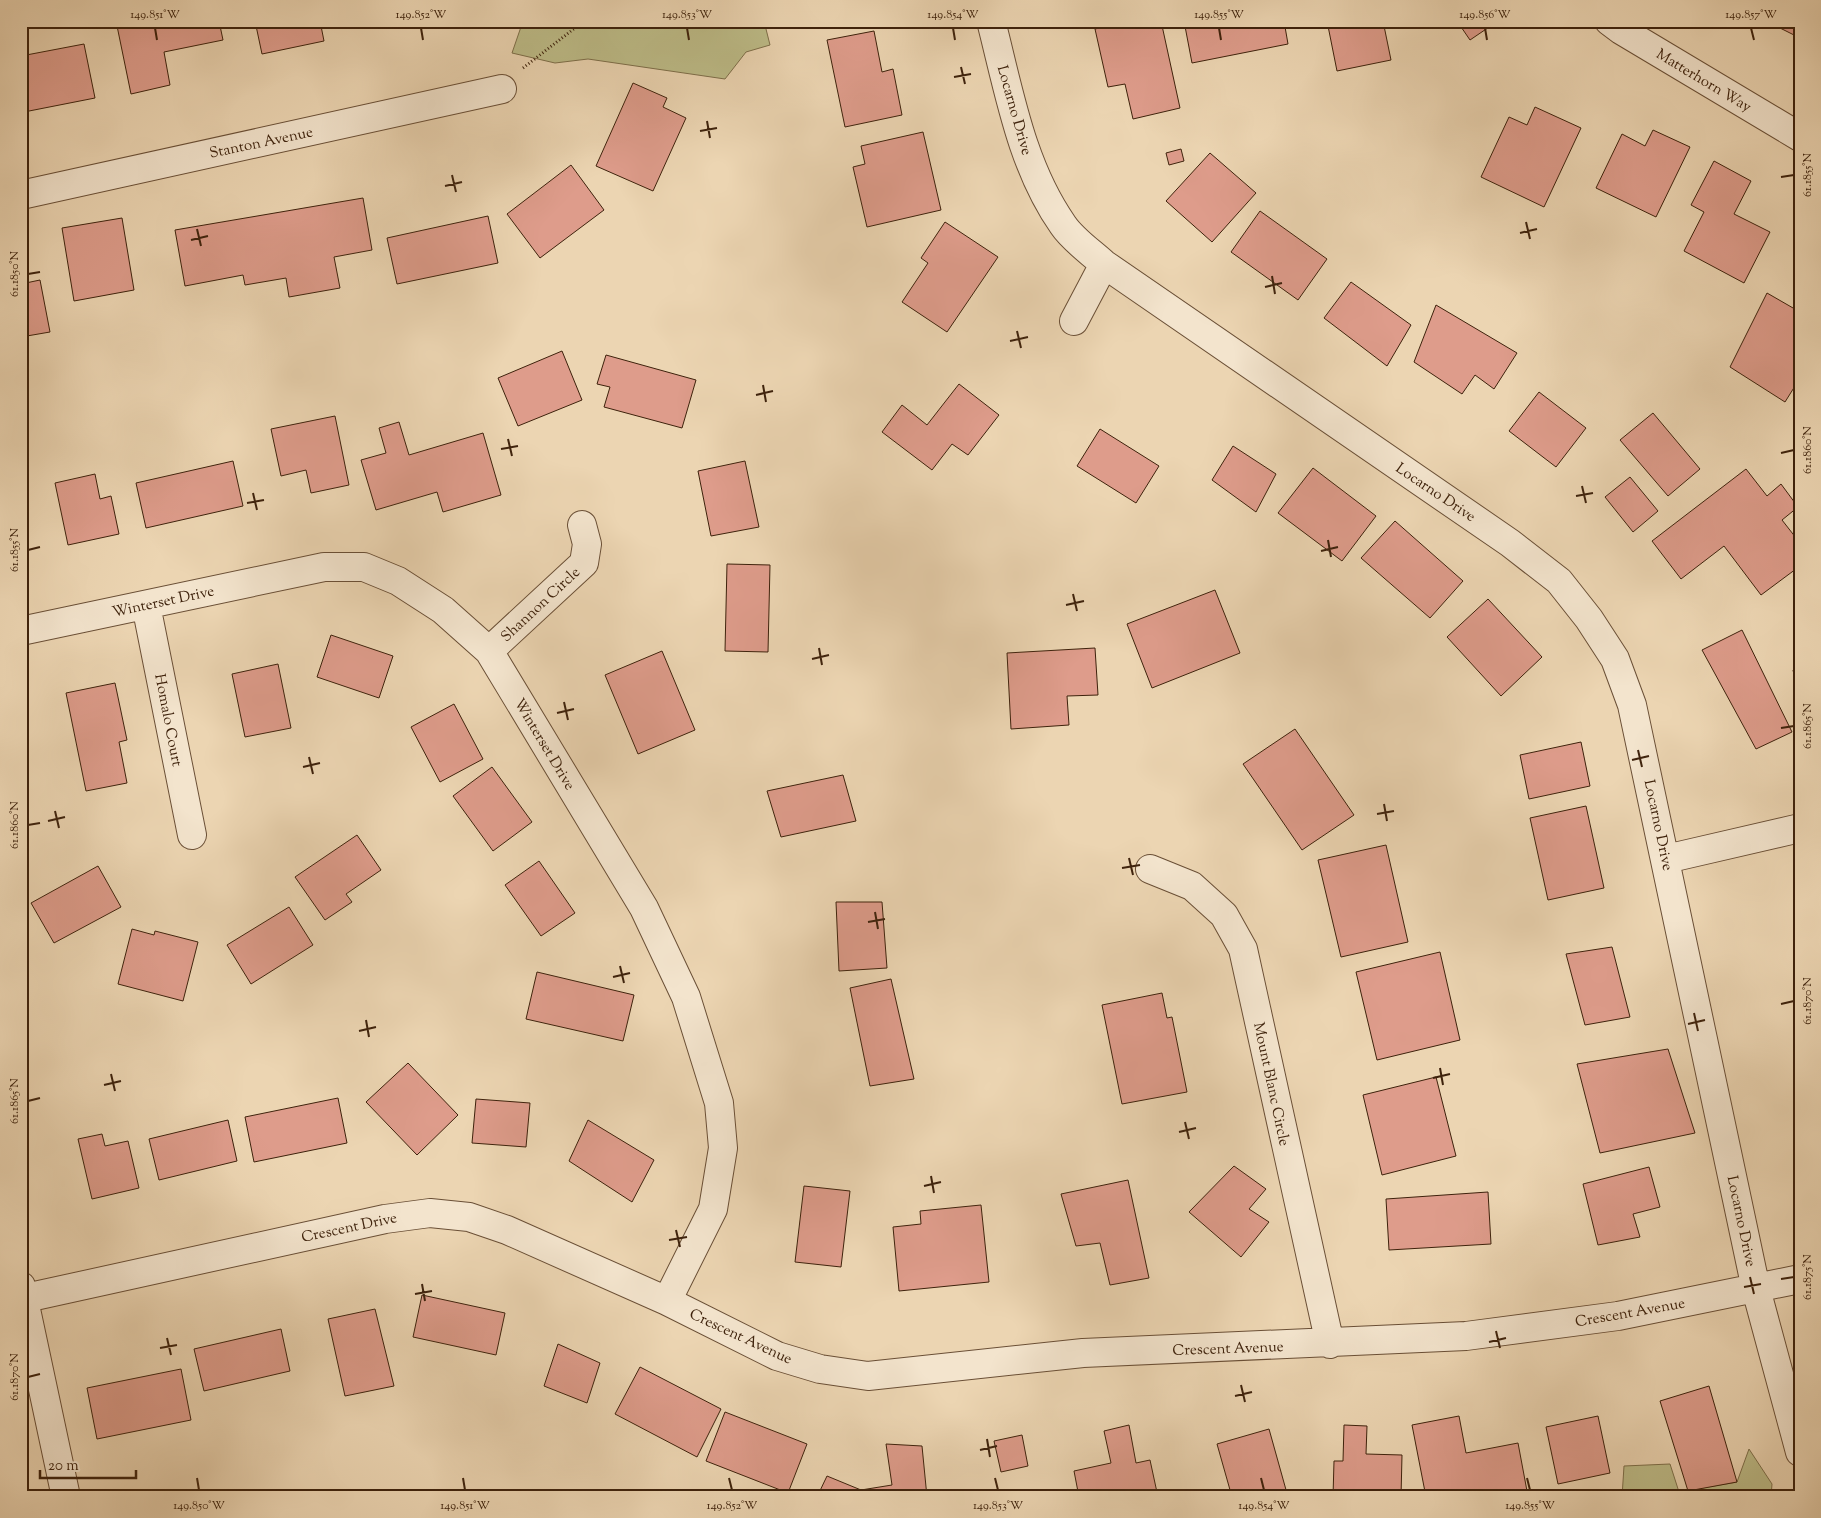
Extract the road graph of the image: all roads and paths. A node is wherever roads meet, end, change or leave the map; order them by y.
1 (584, 21) edge
2 (767, 21) edge
3 (806, 21) edge
4 (991, 21) edge
5 (1610, 21) edge
6 (502, 89) joint
7 (1800, 137) edge
8 (21, 195) edge
9 (1104, 264) junction
10 (1074, 321) dead end
11 (582, 525) dead end
12 (146, 605) junction
13 (21, 631) edge
14 (489, 651) junction
15 (1800, 828) edge
16 (192, 834) dead end
17 (1666, 859) junction
18 (1150, 868) dead end
19 (1800, 1279) edge
20 (1756, 1289) junction
21 (22, 1295) edge
22 (667, 1301) junction
23 (1330, 1344) junction
24 (1800, 1452) edge
25 (66, 1497) edge

1 - 6 path
2 - 3 path
4 - 9 street, Locarno Drive
5 - 7 street, Matterhorn Way
6 - 8 street, Stanton Avenue
9 - 10 street
9 - 17 street, Locarno Drive
11 - 14 street, Shannon Circle
12 - 13 street, Winterset Drive
12 - 14 street, Winterset Drive
12 - 16 street, Homalo Court
14 - 22 street, Winterset Drive
15 - 17 street
17 - 20 street, Locarno Drive
18 - 23 street, Mount Blanc Circle
19 - 20 street, Crescent Avenue
20 - 23 street, Crescent Avenue
20 - 24 street, Locarno Drive
21 - 22 street, Crescent Drive
21 - 25 street
22 - 23 street, Crescent Avenue

